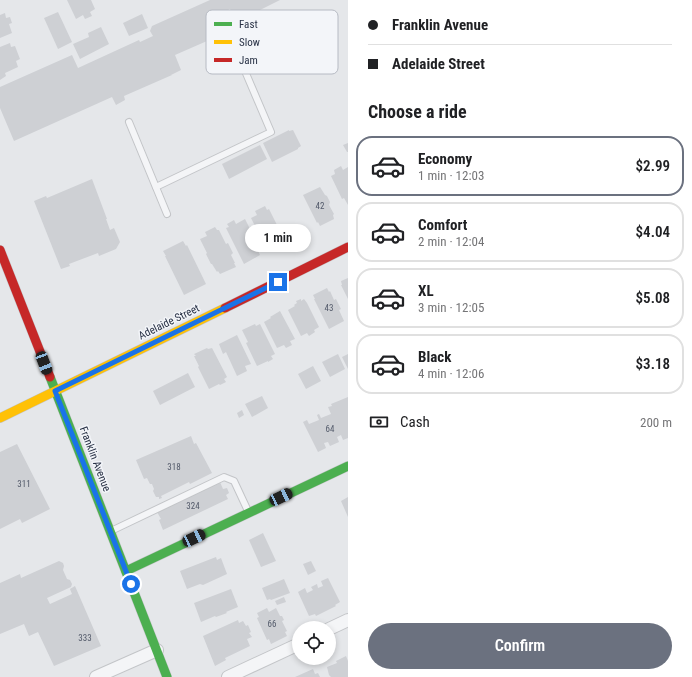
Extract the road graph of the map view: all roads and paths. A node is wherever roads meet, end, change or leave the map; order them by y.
1 (246, 74) edge
2 (128, 122) dead end
3 (156, 187) junction
4 (167, 214) dead end
5 (348, 248) edge
6 (0, 250) edge
7 (55, 391) junction
8 (0, 418) edge
9 (348, 466) edge
10 (249, 512) junction
11 (110, 532) junction
12 (126, 571) junction
13 (348, 620) edge
14 (336, 626) edge
15 (292, 647) edge
16 (157, 650) junction
17 (96, 677) edge
18 (167, 677) edge
19 (228, 677) edge

1 - 3 lane
2 - 3 lane
3 - 4 lane
5 - 7 street, Adelaide Street
6 - 7 street, Franklin Avenue
7 - 8 street, Adelaide Street
7 - 11 street, Franklin Avenue
9 - 10 street
10 - 11 lane
10 - 12 street
11 - 12 street, Franklin Avenue
12 - 16 street, Franklin Avenue
13 - 14 street
15 - 19 street
16 - 17 street
16 - 18 street, Franklin Avenue

